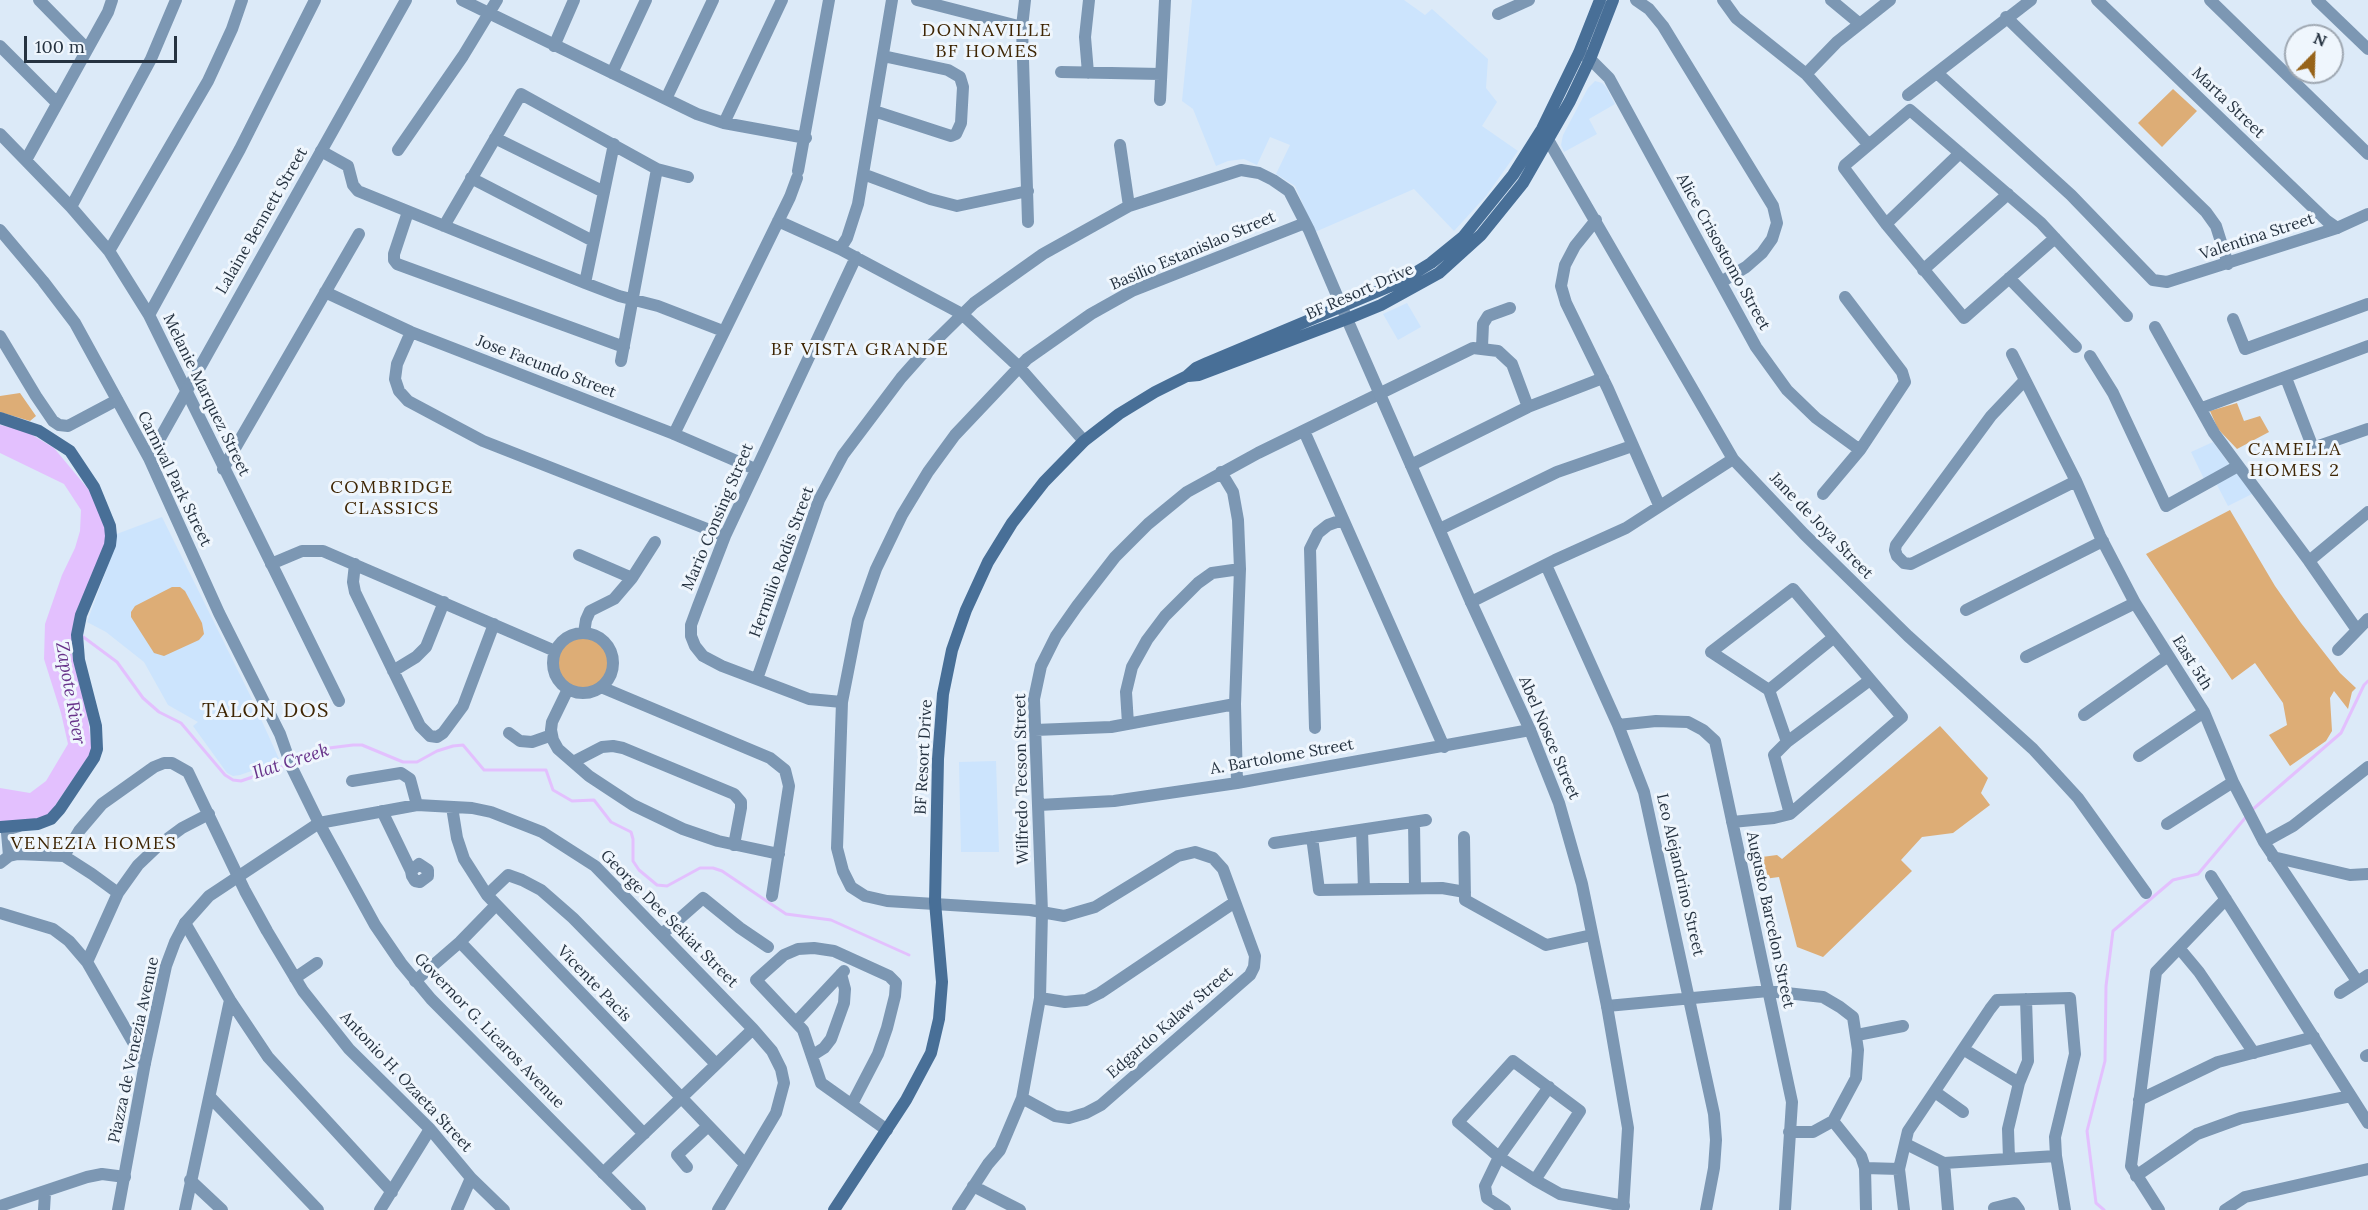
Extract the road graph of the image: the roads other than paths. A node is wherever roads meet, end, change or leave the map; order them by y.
1 (39, 0) edge
2 (112, 0) edge
3 (176, 0) edge
4 (227, 0) edge
5 (315, 0) edge
6 (406, 0) edge
7 (462, 0) edge
8 (497, 0) edge
9 (574, 0) edge
10 (646, 0) edge
11 (713, 0) edge
12 (782, 0) edge
13 (829, 0) edge
14 (892, 0) edge
15 (917, 0) edge
16 (1025, 0) edge
17 (1089, 0) edge
18 (1165, 0) edge
19 (1529, 0) edge
20 (1600, 0) edge
21 (1613, 0) edge
22 (1636, 0) edge
23 (1723, 0) edge
24 (1831, 0) edge
25 (1890, 0) edge
26 (2031, 0) edge
27 (2097, 0) edge
28 (2210, 0) edge
29 (2317, 0) edge
30 (241, 2) edge
31 (489, 13) junction
32 (1498, 14) dead end
33 (2006, 17) junction
34 (1860, 24) junction
35 (1022, 27) junction
36 (0, 46) edge
37 (554, 46) junction
38 (87, 49) junction
39 (2368, 49) edge
40 (883, 56) junction
41 (1585, 56) junction
42 (1061, 72) dead end
43 (612, 73) junction
44 (1088, 73) junction
45 (1937, 73) junction
46 (1161, 74) junction
47 (1806, 74) junction
48 (1908, 95) dead end
49 (666, 99) junction
50 (1160, 100) dead end
51 (57, 103) junction
52 (873, 111) junction
53 (724, 123) junction
54 (1542, 129) junction
55 (0, 134) edge
56 (495, 138) junction
57 (806, 138) junction
58 (1549, 141) junction
59 (614, 144) junction
60 (1868, 144) junction
61 (1120, 145) dead end
62 (398, 150) dead end
63 (321, 151) junction
64 (1960, 153) junction
65 (2368, 154) edge
66 (26, 160) junction
67 (657, 169) junction
68 (863, 174) junction
69 (688, 177) dead end
70 (471, 178) junction
71 (1028, 191) junction
72 (604, 192) junction
73 (2008, 194) junction
74 (1129, 206) junction
75 (71, 207) junction
76 (408, 212) junction
77 (2368, 214) edge
78 (1596, 220) junction
79 (778, 221) junction
80 (1028, 222) dead end
81 (1305, 223) junction
82 (1886, 224) junction
83 (444, 226) junction
84 (2337, 228) junction
85 (0, 230) edge
86 (360, 234) dead end
87 (2055, 238) junction
88 (594, 241) junction
89 (840, 249) junction
90 (109, 251) junction
91 (856, 257) junction
92 (2228, 264) junction
93 (1923, 270) junction
94 (2009, 278) junction
95 (1721, 282) junction
96 (585, 283) junction
97 (325, 292) junction
98 (1845, 297) dead end
99 (632, 300) junction
100 (2368, 304) edge
101 (1341, 305) junction
102 (1510, 308) dead end
103 (962, 314) junction
104 (149, 315) junction
105 (2127, 316) dead end
106 (1347, 318) junction
107 (2233, 319) dead end
108 (2155, 327) dead end
109 (723, 331) junction
110 (411, 332) junction
111 (0, 336) edge
112 (2368, 346) edge
113 (624, 347) junction
114 (1482, 347) junction
115 (2076, 347) dead end
116 (2012, 354) dead end
117 (2090, 356) dead end
118 (621, 361) dead end
119 (1019, 367) junction
120 (1187, 376) junction
121 (1603, 378) junction
122 (2286, 378) junction
123 (2025, 380) junction
124 (186, 389) junction
125 (1379, 394) junction
126 (117, 400) junction
127 (1528, 407) junction
128 (2202, 408) junction
129 (0, 418) edge
130 (2368, 429) edge
131 (1304, 431) junction
132 (674, 434) junction
133 (1084, 441) junction
134 (1632, 446) junction
135 (1860, 450) junction
136 (148, 458) junction
137 (1733, 459) junction
138 (1411, 465) junction
139 (2238, 466) junction
140 (224, 469) junction
141 (755, 470) junction
142 (1221, 472) junction
143 (2076, 481) junction
144 (1823, 494) dead end
145 (1659, 505) junction
146 (2368, 512) edge
147 (1342, 520) junction
148 (1440, 530) junction
149 (725, 536) junction
150 (2103, 540) junction
151 (655, 542) dead end
152 (579, 555) dead end
153 (2309, 561) junction
154 (271, 564) junction
155 (355, 564) junction
156 (1546, 564) junction
157 (1240, 568) junction
158 (632, 578) junction
159 (444, 602) junction
160 (1471, 602) junction
161 (2135, 603) junction
162 (1966, 610) dead end
163 (2368, 619) edge
164 (494, 624) junction
165 (2357, 630) junction
166 (584, 633) junction
167 (1833, 638) junction
168 (2338, 650) dead end
169 (555, 651) junction
170 (2168, 656) junction
171 (2026, 657) dead end
172 (393, 670) junction
173 (757, 679) junction
174 (1870, 680) junction
175 (601, 687) junction
176 (568, 689) junction
177 (1769, 690) junction
178 (339, 701) dead end
179 (842, 702) junction
180 (1235, 704) junction
181 (2204, 712) junction
182 (2084, 715) dead end
183 (1128, 724) junction
184 (1618, 725) junction
185 (1315, 728) dead end
186 (1035, 730) junction
187 (1530, 730) junction
188 (509, 733) dead end
189 (552, 735) junction
190 (1787, 742) junction
191 (1444, 747) junction
192 (2139, 756) dead end
193 (573, 762) junction
194 (290, 765) joint
195 (2368, 767) edge
196 (352, 781) dead end
197 (2233, 782) junction
198 (1237, 783) junction
199 (417, 805) junction
200 (1039, 805) junction
201 (452, 807) junction
202 (382, 811) junction
203 (209, 814) junction
204 (1790, 814) junction
205 (1732, 822) junction
206 (319, 823) junction
207 (2168, 824) dead end
208 (20, 826) junction
209 (0, 827) edge
210 (1362, 830) junction
211 (1312, 837) junction
212 (1464, 837) dead end
213 (2264, 842) junction
214 (1274, 843) dead end
215 (734, 845) junction
216 (779, 854) junction
217 (64, 856) junction
218 (2273, 856) junction
219 (4, 859) edge
220 (411, 871) dead end
221 (2368, 874) edge
222 (238, 876) junction
223 (2211, 876) dead end
224 (1415, 888) junction
225 (1364, 889) junction
226 (1465, 892) junction
227 (118, 893) junction
228 (2146, 893) dead end
229 (487, 895) junction
230 (772, 896) dead end
231 (2226, 899) junction
232 (936, 902) junction
233 (1235, 902) junction
234 (496, 905) junction
235 (1042, 912) junction
236 (0, 913) edge
237 (185, 923) junction
238 (662, 934) junction
239 (1592, 935) junction
240 (460, 942) junction
241 (768, 947) dead end
242 (2179, 948) junction
243 (856, 960) junction
244 (87, 962) junction
245 (317, 963) dead end
246 (841, 974) junction
247 (295, 978) junction
248 (2363, 978) edge
249 (416, 981) junction
250 (1768, 991) junction
251 (2340, 993) dead end
252 (1689, 998) junction
253 (1040, 999) junction
254 (2026, 999) junction
255 (230, 1000) junction
256 (1607, 1006) junction
257 (797, 1021) junction
258 (1904, 1026) dead end
259 (753, 1029) junction
260 (1857, 1035) junction
261 (2314, 1037) junction
262 (1963, 1049) junction
263 (2254, 1053) junction
264 (813, 1055) junction
265 (145, 1063) junction
266 (716, 1064) junction
267 (2019, 1083) junction
268 (1549, 1087) junction
269 (1935, 1092) junction
270 (2351, 1096) junction
271 (210, 1097) junction
272 (680, 1098) junction
273 (1022, 1098) junction
274 (2139, 1100) junction
275 (852, 1104) junction
276 (1964, 1112) dead end
277 (1833, 1121) junction
278 (2368, 1123) edge
279 (708, 1126) junction
280 (430, 1129) junction
281 (887, 1130) junction
282 (1789, 1132) junction
283 (644, 1134) junction
284 (1906, 1144) junction
285 (2056, 1156) junction
286 (1499, 1157) junction
287 (2009, 1159) junction
288 (1944, 1163) junction
289 (745, 1164) junction
290 (687, 1167) dead end
291 (1865, 1168) junction
292 (2368, 1168) edge
293 (1899, 1169) junction
294 (603, 1173) junction
295 (2136, 1176) junction
296 (125, 1178) junction
297 (471, 1178) junction
298 (190, 1180) junction
299 (1535, 1180) junction
300 (973, 1186) junction
301 (393, 1192) junction
302 (45, 1193) junction
303 (0, 1206) edge
304 (1623, 1208) edge
305 (1994, 1208) dead end
306 (44, 1210) edge
307 (118, 1210) edge
308 (185, 1210) edge
309 (222, 1210) edge
310 (318, 1210) edge
311 (380, 1210) edge
312 (457, 1210) edge
313 (504, 1210) edge
314 (639, 1210) edge
315 (718, 1210) edge
316 (834, 1210) edge
317 (958, 1210) edge
318 (1020, 1210) edge
319 (1505, 1210) edge
320 (1706, 1210) edge
321 (1785, 1210) edge
322 (1866, 1210) edge
323 (1904, 1210) edge
324 (1948, 1210) edge
325 (2019, 1210) edge
326 (2065, 1210) edge
327 (2159, 1210) edge
328 (2225, 1210) edge

1 - 38 street
2 - 38 street
3 - 75 street
4 - 30 street
5 - 104 street
6 - 63 street, Lalaine Bennett Street
7 - 31 street
8 - 31 street
9 - 37 street
10 - 43 street
11 - 49 street
12 - 53 street
13 - 57 street
14 - 40 street
15 - 35 street
16 - 35 street
17 - 44 street
18 - 46 street
19 - 32 street
20 - 41 main road, BF Resort Drive
21 - 41 main road, BF Resort Drive
22 - 95 street
23 - 47 street
24 - 34 street
25 - 34 street
26 - 33 street
27 - 84 street, Marta Street
28 - 65 street
29 - 39 street
30 - 90 street
31 - 37 street
31 - 62 street
33 - 45 street
33 - 92 street
34 - 47 street
35 - 71 street
36 - 51 street
37 - 43 street
38 - 51 street
40 - 52 street
40 - 52 street
41 - 54 main road, BF Resort Drive
41 - 58 main road, BF Resort Drive
41 - 95 street, Alice Crisostomo Street
42 - 44 street
43 - 49 street
44 - 46 street
45 - 48 street
45 - 92 street, Valentina Street
46 - 50 street
47 - 60 street
49 - 53 street
51 - 66 street
52 - 68 street
53 - 57 street
54 - 58 street, Jane de Joya Street
54 - 101 main road, BF Resort Drive
55 - 66 street, Melanie Marquez Street
56 - 59 street
56 - 70 street
56 - 72 street
57 - 79 street
58 - 78 street, Jane de Joya Street
58 - 106 main road, BF Resort Drive
59 - 67 street
59 - 72 street
60 - 64 street
60 - 82 street
61 - 74 street
63 - 76 street
63 - 124 street, Lalaine Bennett Street
64 - 73 street
64 - 82 street
66 - 75 street, Melanie Marquez Street
67 - 69 street
67 - 99 street
68 - 71 street
68 - 89 street
70 - 83 street
70 - 88 street
71 - 80 street
72 - 88 street
73 - 87 street
73 - 93 street
74 - 81 street, Hermilio Rodis Street
74 - 103 street, Hermilio Rodis Street
75 - 90 street, Melanie Marquez Street
76 - 83 street
76 - 113 street
77 - 84 street, Valentina Street
78 - 121 street
78 - 137 street, Jane de Joya Street
79 - 89 street
79 - 109 street
81 - 101 street, Hermilio Rodis Street
81 - 119 street, Basilio Estanislao Street
82 - 93 street
83 - 96 street
84 - 92 street, Valentina Street
85 - 126 street, Carnival Park Street
86 - 97 street
87 - 94 street
87 - 105 street
88 - 96 street
89 - 91 street
90 - 104 street, Melanie Marquez Street
91 - 103 street
91 - 141 street, Mario Consing Street
93 - 94 street
94 - 115 street
95 - 135 street, Alice Crisostomo Street
96 - 99 street
97 - 110 street, Jose Facundo Street
97 - 140 street
98 - 135 street
99 - 109 street
99 - 113 street
100 - 107 street
101 - 106 street, Abel Nosce Street
101 - 120 main road, BF Resort Drive
102 - 114 street
103 - 119 street
103 - 173 street, Hermilio Rodis Street
104 - 124 street, Melanie Marquez Street
106 - 120 main road, BF Resort Drive
106 - 125 street, Abel Nosce Street
108 - 128 street
109 - 132 street
110 - 132 street, Jose Facundo Street
110 - 149 street
111 - 126 street
112 - 122 street
113 - 118 street
114 - 125 street, Wilfredo Tecson Street
114 - 127 street
116 - 123 street, East 5th
117 - 139 street
119 - 133 street
119 - 179 street, Basilio Estanislao Street
120 - 133 main road, BF Resort Drive
121 - 127 street
121 - 134 street
122 - 128 street
122 - 130 street
123 - 143 street, East 5th
123 - 143 street
124 - 136 street, Lalaine Bennett Street
124 - 140 street, Melanie Marquez Street
125 - 131 street, Wilfredo Tecson Street
125 - 138 street, Abel Nosce Street
126 - 136 street, Carnival Park Street
127 - 138 street
128 - 139 street
129 - 208 main road
131 - 142 street, Wilfredo Tecson Street
131 - 147 street
132 - 141 street, Jose Facundo Street
133 - 232 main road, BF Resort Drive
134 - 145 street
134 - 148 street
135 - 144 street
136 - 194 street, Carnival Park Street
137 - 145 street
137 - 228 street, Jane de Joya Street
138 - 148 street, Abel Nosce Street
139 - 153 street
140 - 154 street, Melanie Marquez Street
141 - 149 street, Mario Consing Street
142 - 157 street
142 - 186 street, Wilfredo Tecson Street
143 - 150 street, East 5th
145 - 156 street
146 - 153 street
147 - 185 street
147 - 191 street
148 - 160 street, Abel Nosce Street
149 - 173 street, Mario Consing Street
150 - 161 street, East 5th
150 - 162 street
151 - 158 street
152 - 158 street
153 - 165 street
154 - 155 street
154 - 178 street, Melanie Marquez Street
155 - 159 street
155 - 172 street
156 - 160 street
156 - 184 street, Leo Alejandrino Street
157 - 180 street
157 - 183 street
158 - 166 street
159 - 164 street
159 - 172 street
160 - 187 street, Abel Nosce Street
161 - 170 street, East 5th
161 - 171 street
163 - 165 street
164 - 169 street
164 - 172 street
165 - 168 street
166 - 169 street
166 - 175 street
167 - 174 street
167 - 177 street
167 - 177 street
169 - 176 street
170 - 181 street, East 5th
170 - 182 street
173 - 179 street, Mario Consing Street
174 - 190 street
174 - 204 street
175 - 176 street
175 - 216 street
176 - 189 street
177 - 190 street
179 - 232 street, Basilio Estanislao Street
180 - 183 street
180 - 198 street
181 - 192 street
181 - 197 street, East 5th
183 - 186 street
184 - 205 street, Augusto Barcelon Street
184 - 252 street, Leo Alejandrino Street
186 - 200 street, Wilfredo Tecson Street
187 - 191 street, A. Bartolome Street
187 - 239 street, Abel Nosce Street
188 - 189 street
189 - 193 street
190 - 204 street
191 - 198 street, A. Bartolome Street
193 - 215 street
193 - 215 street
194 - 206 street, Governor G. Licaros Avenue
195 - 213 street
196 - 199 street
197 - 207 street
197 - 213 street, East 5th
198 - 200 street, A. Bartolome Street
199 - 201 street, George Dee Sekiat Street
199 - 202 street, George Dee Sekiat Street
200 - 235 street, Wilfredo Tecson Street
201 - 229 street, Vicente Pacis
201 - 238 street, George Dee Sekiat Street
202 - 206 street, George Dee Sekiat Street
202 - 220 street
203 - 217 street, Antonio H. Ozaeta Street
203 - 222 street, Antonio H. Ozaeta Street
203 - 227 street
204 - 205 street
205 - 250 street, Augusto Barcelon Street
206 - 222 street, Piazza de Venezia Avenue
206 - 249 street, Governor G. Licaros Avenue
208 - 209 main road
208 - 219 street
210 - 211 street
210 - 224 street
210 - 225 street
211 - 214 street
211 - 225 street
212 - 226 street
213 - 218 street, East 5th
215 - 216 street
216 - 230 street
217 - 219 street
217 - 227 street
218 - 221 street
218 - 248 street, East 5th
222 - 237 street, Piazza de Venezia Avenue
222 - 247 street, Antonio H. Ozaeta Street
223 - 231 street
224 - 225 street
224 - 226 street
226 - 239 street
227 - 244 street
229 - 234 street, Vicente Pacis
229 - 266 street
231 - 242 street
231 - 261 street
232 - 235 street, Edgardo Kalaw Street
232 - 281 main road, BF Resort Drive
233 - 235 street, Edgardo Kalaw Street
233 - 253 street
233 - 273 street, Edgardo Kalaw Street
234 - 240 street
234 - 272 street, Vicente Pacis
235 - 253 street, Wilfredo Tecson Street
236 - 244 street
237 - 255 street
237 - 265 street, Piazza de Venezia Avenue
238 - 241 street
238 - 259 street, George Dee Sekiat Street
239 - 256 street, Abel Nosce Street
240 - 249 street
240 - 283 street
242 - 263 street
242 - 274 street
243 - 246 street
243 - 257 street
243 - 275 street
244 - 265 street
245 - 247 street
246 - 257 street
246 - 264 street
247 - 280 street, Antonio H. Ozaeta Street
248 - 251 street
249 - 294 street, Governor G. Licaros Avenue
250 - 252 street
250 - 260 street
250 - 282 street, Augusto Barcelon Street
252 - 256 street
252 - 320 street, Leo Alejandrino Street
253 - 273 street, Wilfredo Tecson Street
254 - 262 street
254 - 267 street
254 - 285 street
255 - 271 street
255 - 301 street
256 - 304 street, Abel Nosce Street
257 - 264 street
258 - 260 street
259 - 266 street
259 - 289 street, George Dee Sekiat Street
260 - 277 street
261 - 263 street
261 - 270 street
262 - 267 street
262 - 269 street
263 - 274 street
264 - 275 street
265 - 296 street, Piazza de Venezia Avenue
266 - 272 street
267 - 287 street
268 - 286 street
268 - 286 street
268 - 299 street
269 - 276 street
269 - 284 street
270 - 278 street
270 - 295 street
271 - 298 street
271 - 310 street
272 - 279 street, Vicente Pacis
272 - 283 street
273 - 300 street, Wilfredo Tecson Street
274 - 295 street
275 - 281 street
277 - 282 street
277 - 291 street
279 - 289 street, Vicente Pacis
279 - 290 street
280 - 297 street, Antonio H. Ozaeta Street
280 - 301 street
281 - 316 main road, BF Resort Drive
282 - 321 street, Augusto Barcelon Street
283 - 294 street
284 - 288 street
284 - 293 street
285 - 287 street
285 - 326 street
286 - 299 street
286 - 319 street
287 - 288 street
288 - 324 street
289 - 315 street, George Dee Sekiat Street
291 - 293 street
291 - 322 street
292 - 328 street
293 - 323 street
294 - 314 street, Governor G. Licaros Avenue
295 - 327 street
296 - 302 street
296 - 307 street, Piazza de Venezia Avenue
297 - 312 street
297 - 313 street, Antonio H. Ozaeta Street
298 - 308 street
298 - 309 street
299 - 304 street
300 - 317 street, Wilfredo Tecson Street
300 - 318 street
301 - 311 street
302 - 303 street
302 - 306 street
305 - 325 street

